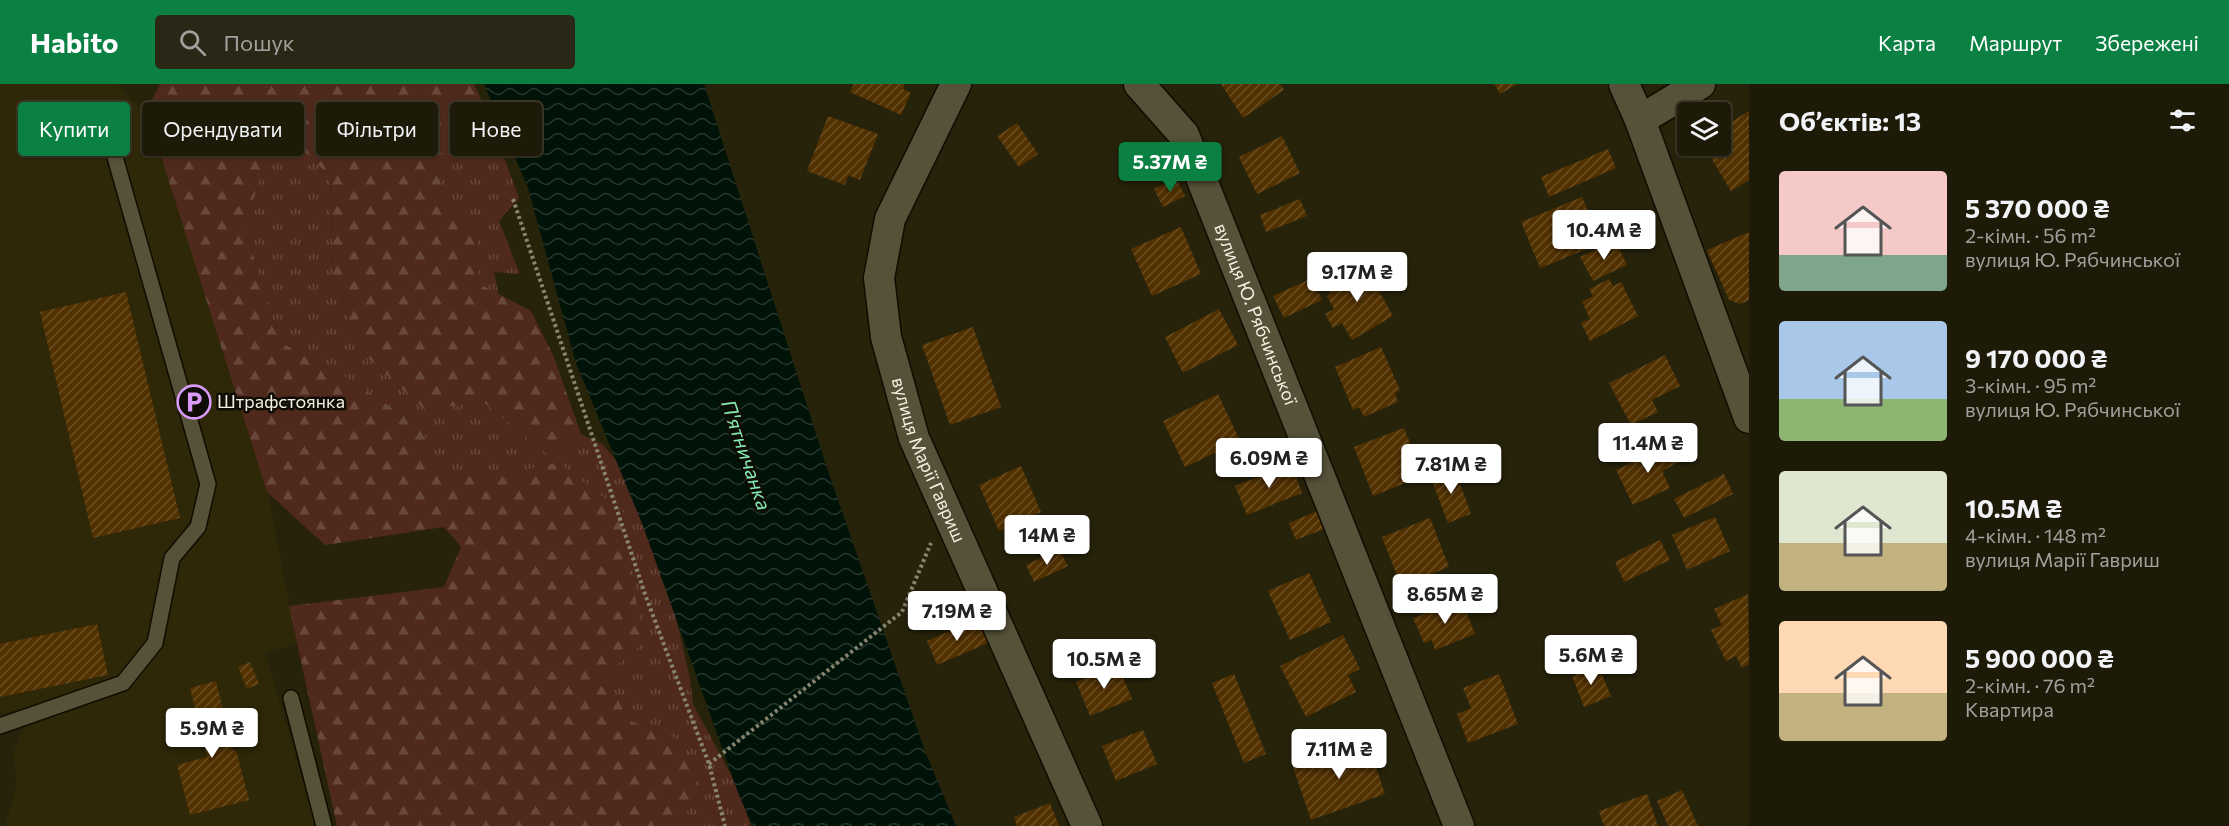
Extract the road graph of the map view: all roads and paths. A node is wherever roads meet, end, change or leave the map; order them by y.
1 (956, 84) edge
2 (1139, 84) edge
3 (1624, 84) edge
4 (1700, 84) edge
5 (1640, 120) junction
6 (115, 156) edge
7 (513, 199) dead end
8 (1741, 371) edge
9 (1749, 418) edge
10 (954, 529) junction
11 (291, 698) dead end
12 (0, 726) edge
13 (709, 764) junction
14 (324, 826) edge
15 (725, 826) edge
16 (1087, 826) edge
17 (1459, 826) edge

1 - 10 street, вулиця Марії Гавриш
2 - 17 street, вулиця Ю. Рябчинської
3 - 5 street
4 - 5 street
5 - 8 street
6 - 12 lane
7 - 13 path
8 - 9 street
10 - 13 path
10 - 16 street, вулиця Марії Гавриш
11 - 14 lane
13 - 15 path

